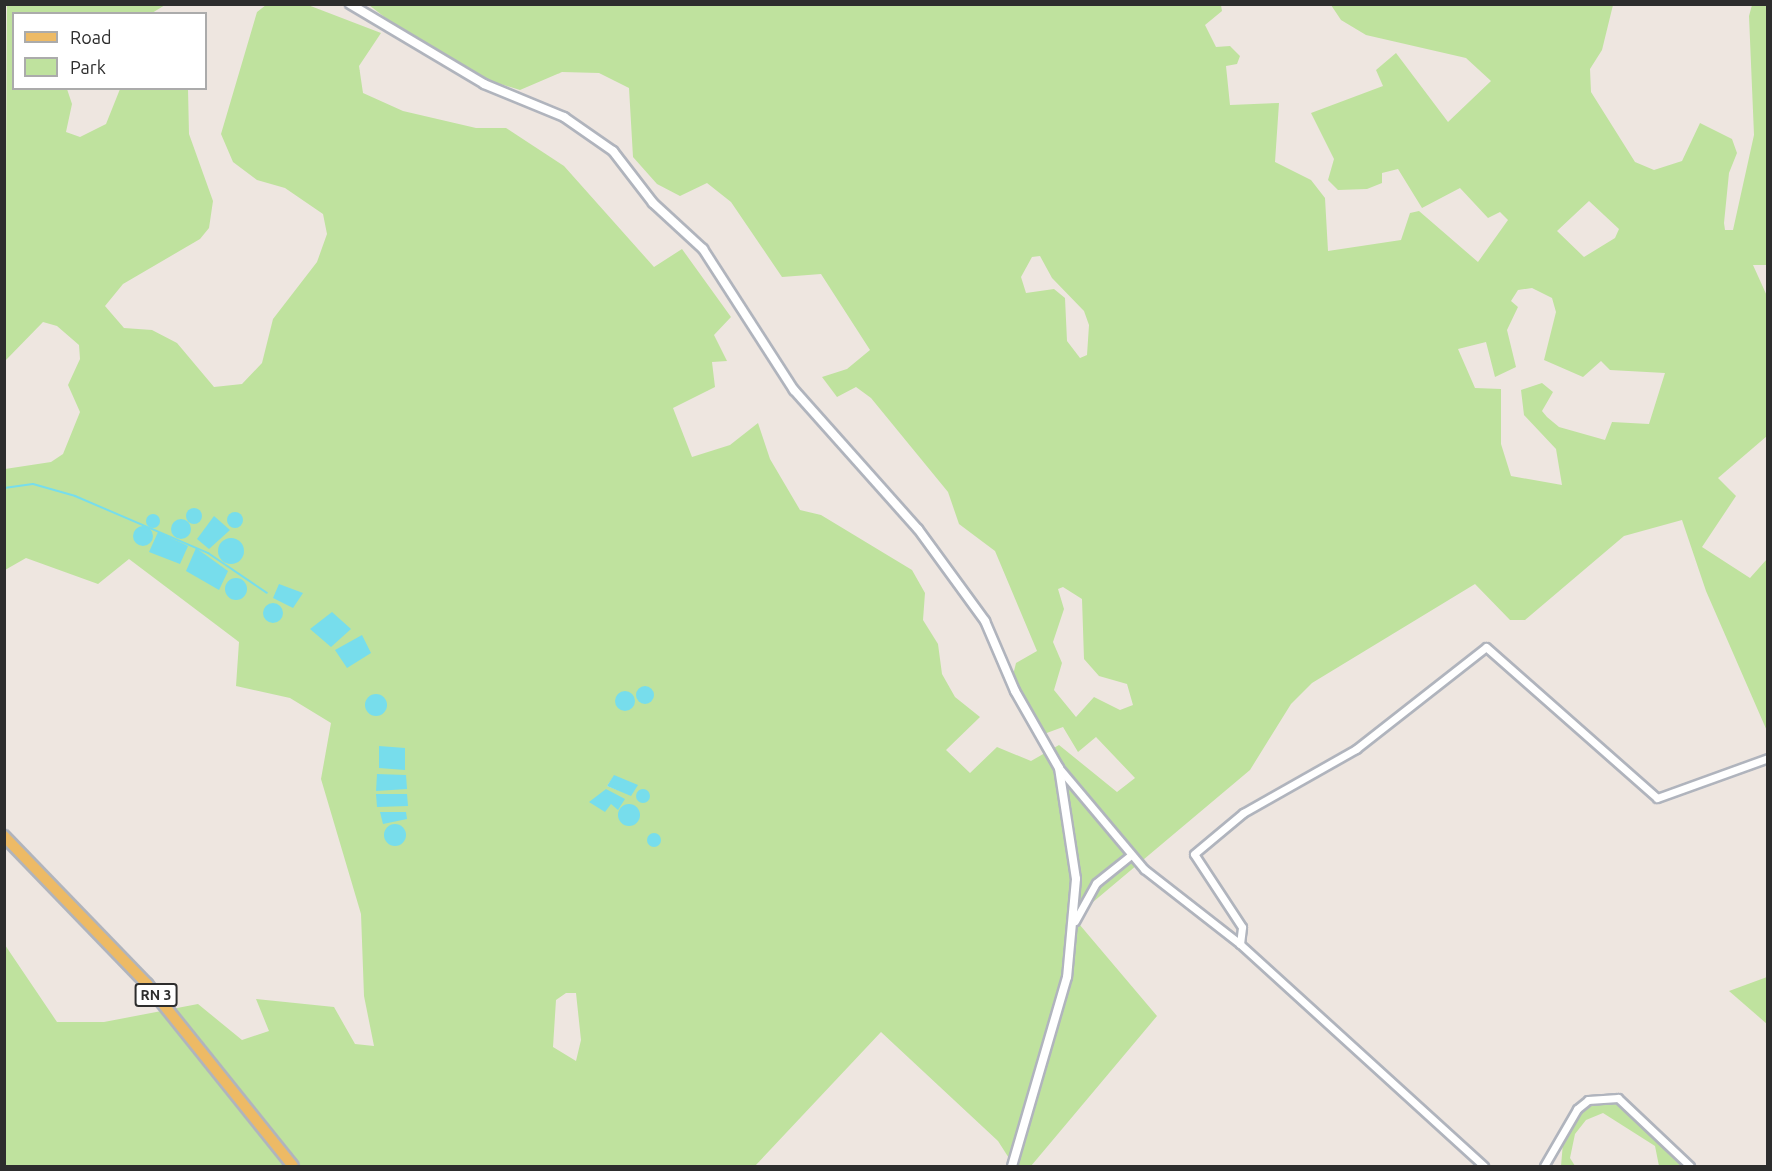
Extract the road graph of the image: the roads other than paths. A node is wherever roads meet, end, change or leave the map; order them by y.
1 (350, 4) edge
2 (1767, 758) edge
3 (1059, 768) junction
4 (5, 838) edge
5 (1131, 855) junction
6 (1075, 921) junction
7 (1240, 944) junction
8 (293, 1167) edge
9 (1012, 1167) edge
10 (1484, 1167) edge
11 (1544, 1167) edge
12 (1690, 1167) edge

1 - 3 street
2 - 7 street
3 - 5 street
3 - 6 street
4 - 8 main road, RN 3
5 - 6 street
5 - 7 street
6 - 9 street
7 - 10 street
11 - 12 street

